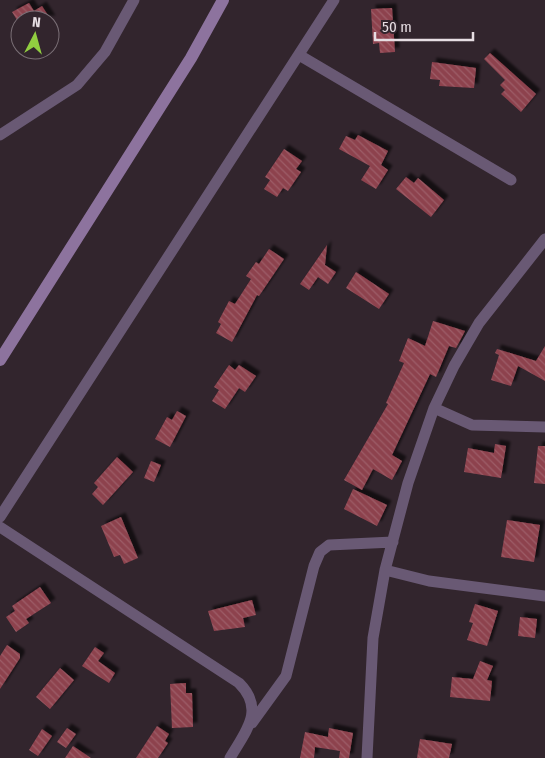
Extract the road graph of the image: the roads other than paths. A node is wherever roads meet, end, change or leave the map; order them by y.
1 (134, 0) edge
2 (223, 0) edge
3 (334, 0) edge
4 (299, 55) junction
5 (0, 135) edge
6 (511, 180) dead end
7 (545, 239) edge
8 (0, 360) edge
9 (434, 408) junction
10 (545, 427) edge
11 (0, 517) edge
12 (0, 527) edge
13 (393, 542) junction
14 (385, 570) junction
15 (545, 596) edge
16 (250, 726) junction
17 (230, 758) edge
18 (367, 758) edge

1 - 5 street
2 - 8 main road
3 - 4 street
4 - 6 street
4 - 11 street
7 - 9 street
9 - 10 street
9 - 13 street
12 - 16 street
13 - 14 street
13 - 16 street
14 - 15 street
14 - 18 street
16 - 17 street

